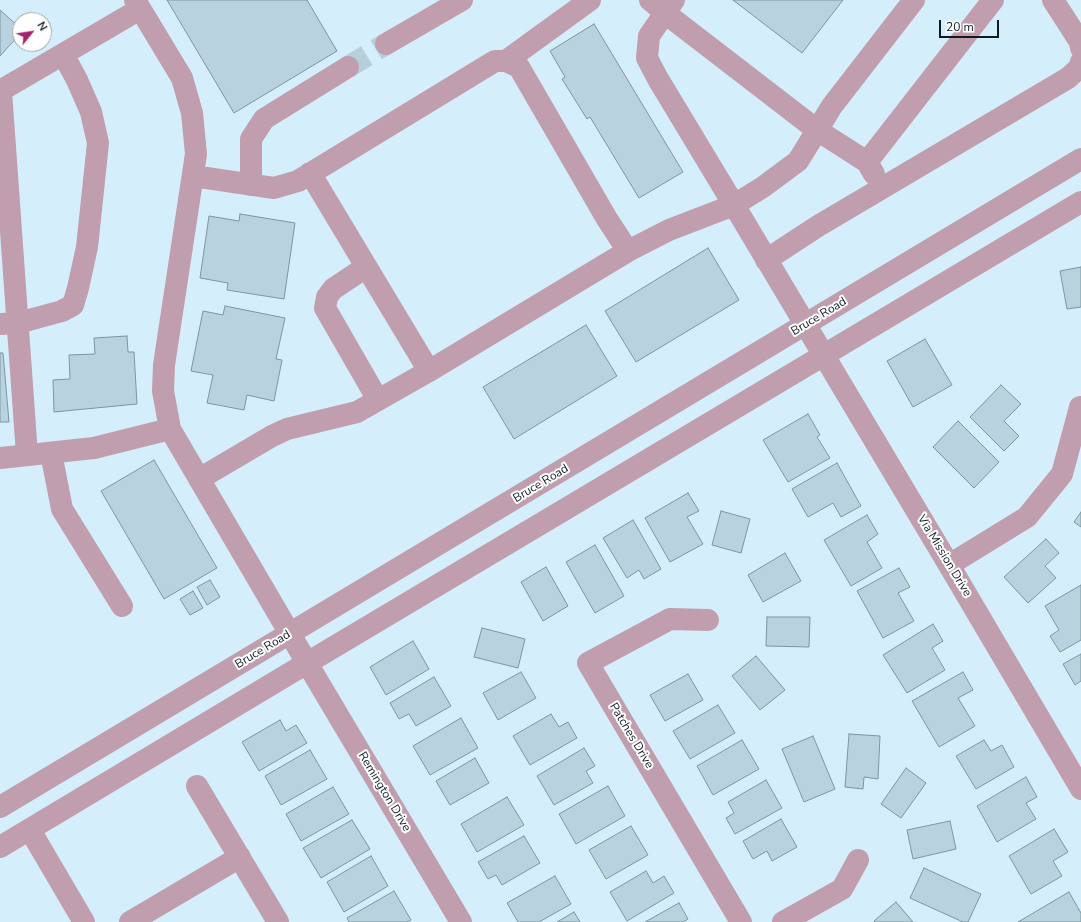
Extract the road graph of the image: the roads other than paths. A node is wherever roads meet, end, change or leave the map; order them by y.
1 (462, 0) edge
2 (590, 0) edge
3 (914, 0) edge
4 (993, 0) edge
5 (1053, 0) edge
6 (138, 4) edge
7 (663, 4) edge
8 (386, 44) tunnel mouth
9 (1081, 48) edge
10 (63, 54) junction
11 (506, 61) junction
12 (1081, 62) edge
13 (348, 67) tunnel mouth
14 (0, 91) edge
15 (817, 130) junction
16 (1081, 159) edge
17 (868, 162) junction
18 (310, 173) junction
19 (193, 176) junction
20 (251, 185) junction
21 (882, 188) junction
22 (1081, 202) edge
23 (734, 205) junction
24 (628, 251) junction
25 (766, 260) junction
26 (366, 267) junction
27 (9, 323) edge
28 (805, 325) junction
29 (823, 355) junction
30 (429, 371) junction
31 (378, 400) junction
32 (1080, 407) dead end
33 (170, 429) junction
34 (50, 453) junction
35 (27, 455) junction
36 (0, 458) edge
37 (199, 479) junction
38 (949, 565) junction
39 (122, 606) dead end
40 (708, 620) dead end
41 (291, 634) junction
42 (307, 663) junction
43 (197, 786) dead end
44 (1081, 789) edge
45 (0, 807) edge
46 (30, 830) junction
47 (0, 847) edge
48 (240, 857) junction
49 (858, 860) dead end
50 (84, 922) edge
51 (130, 922) edge
52 (278, 922) edge
53 (461, 922) edge
54 (741, 922) edge
55 (782, 922) edge

1 - 8 street
2 - 11 street
3 - 15 street
4 - 17 street
5 - 9 street
6 - 10 street
6 - 19 street
7 - 15 street
7 - 23 street, Via Mission Drive
10 - 14 street
10 - 27 street
11 - 18 street
11 - 24 street
12 - 21 street
13 - 20 street
14 - 27 street
15 - 17 street
15 - 23 street
16 - 28 street, Bruce Road
17 - 21 street
18 - 20 street
18 - 26 street
19 - 20 street
19 - 33 street
21 - 25 street
22 - 29 street
23 - 24 street
23 - 25 street, Via Mission Drive
24 - 30 street
25 - 28 street, Via Mission Drive
26 - 30 street
26 - 31 street
27 - 35 street
28 - 29 street, Via Mission Drive
28 - 41 street, Bruce Road
29 - 38 street, Via Mission Drive
29 - 42 street
30 - 31 street
31 - 37 street
32 - 38 street
33 - 34 street
33 - 37 street, Remington Drive
34 - 35 street
34 - 39 street
35 - 36 street
37 - 41 street, Remington Drive
38 - 44 street, Via Mission Drive
40 - 54 street, Patches Drive
41 - 42 street, Remington Drive
41 - 45 street, Bruce Road
42 - 46 street
42 - 53 street, Remington Drive
43 - 48 street
46 - 47 street
46 - 50 street
48 - 51 street
48 - 52 street
49 - 55 street

